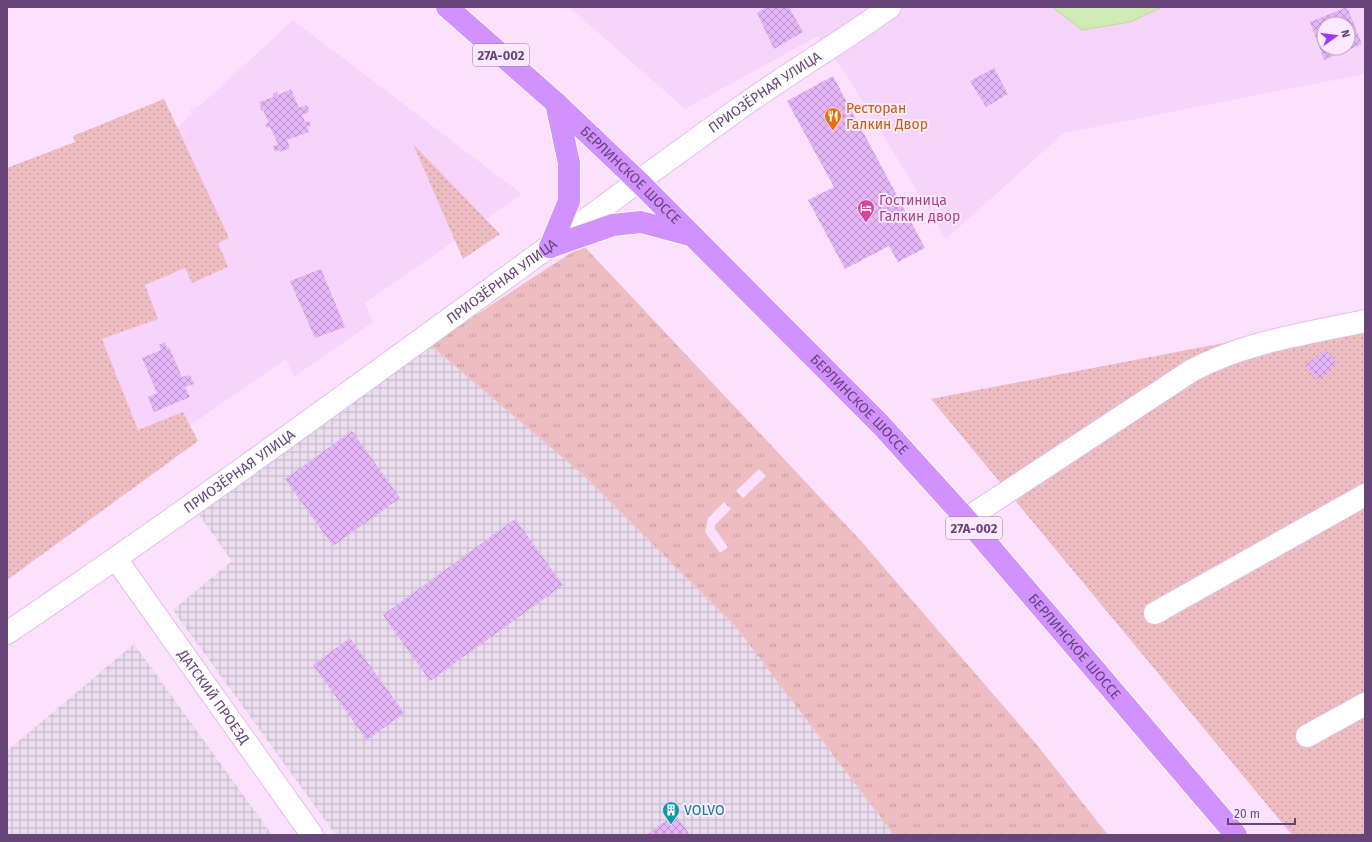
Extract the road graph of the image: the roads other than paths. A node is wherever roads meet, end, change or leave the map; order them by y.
1 (447, 7) edge
2 (890, 7) edge
3 (556, 103) junction
4 (639, 182) junction
5 (695, 236) junction
6 (550, 247) junction
7 (1365, 322) edge
8 (1365, 495) edge
9 (966, 520) junction
10 (116, 559) junction
11 (1155, 613) dead end
12 (7, 633) edge
13 (1365, 704) edge
14 (1306, 736) dead end
15 (312, 835) edge
16 (1236, 835) edge

1 - 3 highway, БЕРЛИНСКОЕ ШОССЕ / 27А-002
2 - 4 street, ПРИОЗЁРНАЯ УЛИЦА
3 - 4 highway, БЕРЛИНСКОЕ ШОССЕ / 27А-002
3 - 6 highway
4 - 5 highway, БЕРЛИНСКОЕ ШОССЕ / 27А-002
4 - 6 street, ПРИОЗЁРНАЯ УЛИЦА
5 - 6 highway
5 - 9 highway, БЕРЛИНСКОЕ ШОССЕ / 27А-002
6 - 10 street, ПРИОЗЁРНАЯ УЛИЦА
7 - 9 street
8 - 11 street
9 - 16 highway, БЕРЛИНСКОЕ ШОССЕ / 27А-002
10 - 12 street, ПРИОЗЁРНАЯ УЛИЦА
10 - 15 street, ДАТСКИЙ ПРОЕЗД
13 - 14 street

